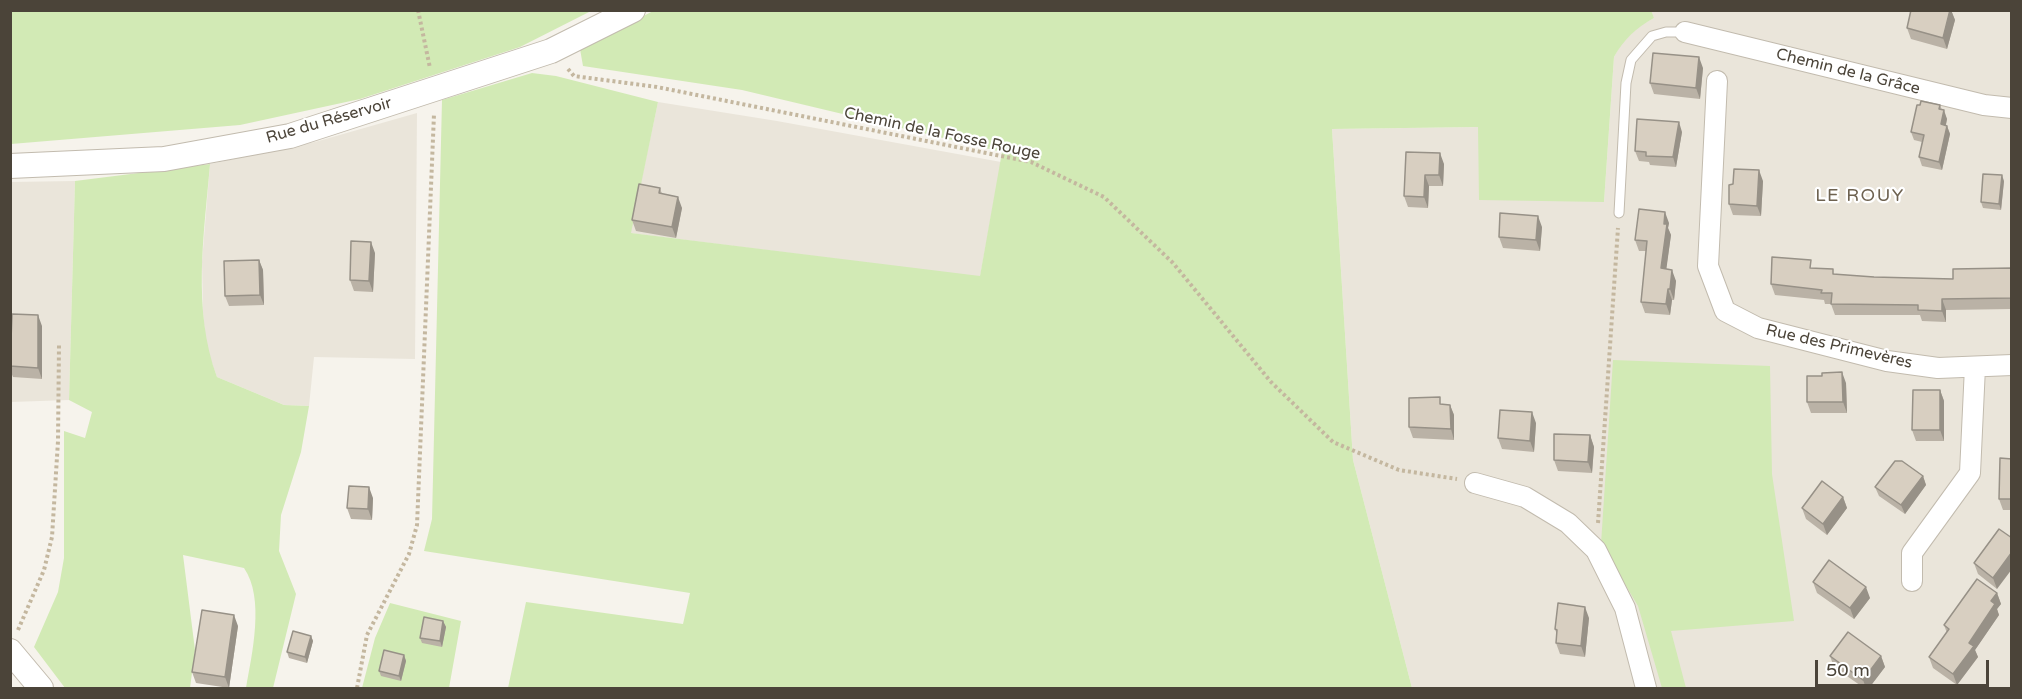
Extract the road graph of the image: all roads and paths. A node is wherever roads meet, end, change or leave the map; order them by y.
1 (418, 10) edge
2 (633, 10) edge
3 (1685, 32) joint
4 (551, 51) junction
5 (1717, 81) dead end
6 (435, 89) junction
7 (2012, 108) edge
8 (10, 166) edge
9 (1619, 213) joint
10 (59, 344) dead end
11 (2012, 365) edge
12 (1975, 367) junction
13 (1475, 483) joint
14 (1596, 550) junction
15 (1912, 581) dead end
16 (14, 656) edge
17 (40, 688) edge
18 (357, 688) edge
19 (1646, 688) edge

1 - 6 path
2 - 4 street, Rue du Réservoir
3 - 7 street, Chemin de la Grâce
3 - 9 lane
4 - 6 street, Rue du Réservoir
4 - 13 path, Chemin de la Fosse Rouge
5 - 12 street, Rue des Primevères
6 - 8 street, Rue du Réservoir
6 - 18 path
9 - 14 path
10 - 16 path
11 - 12 street, Rue des Primevères
12 - 15 street
13 - 14 street
14 - 19 street
16 - 17 street

